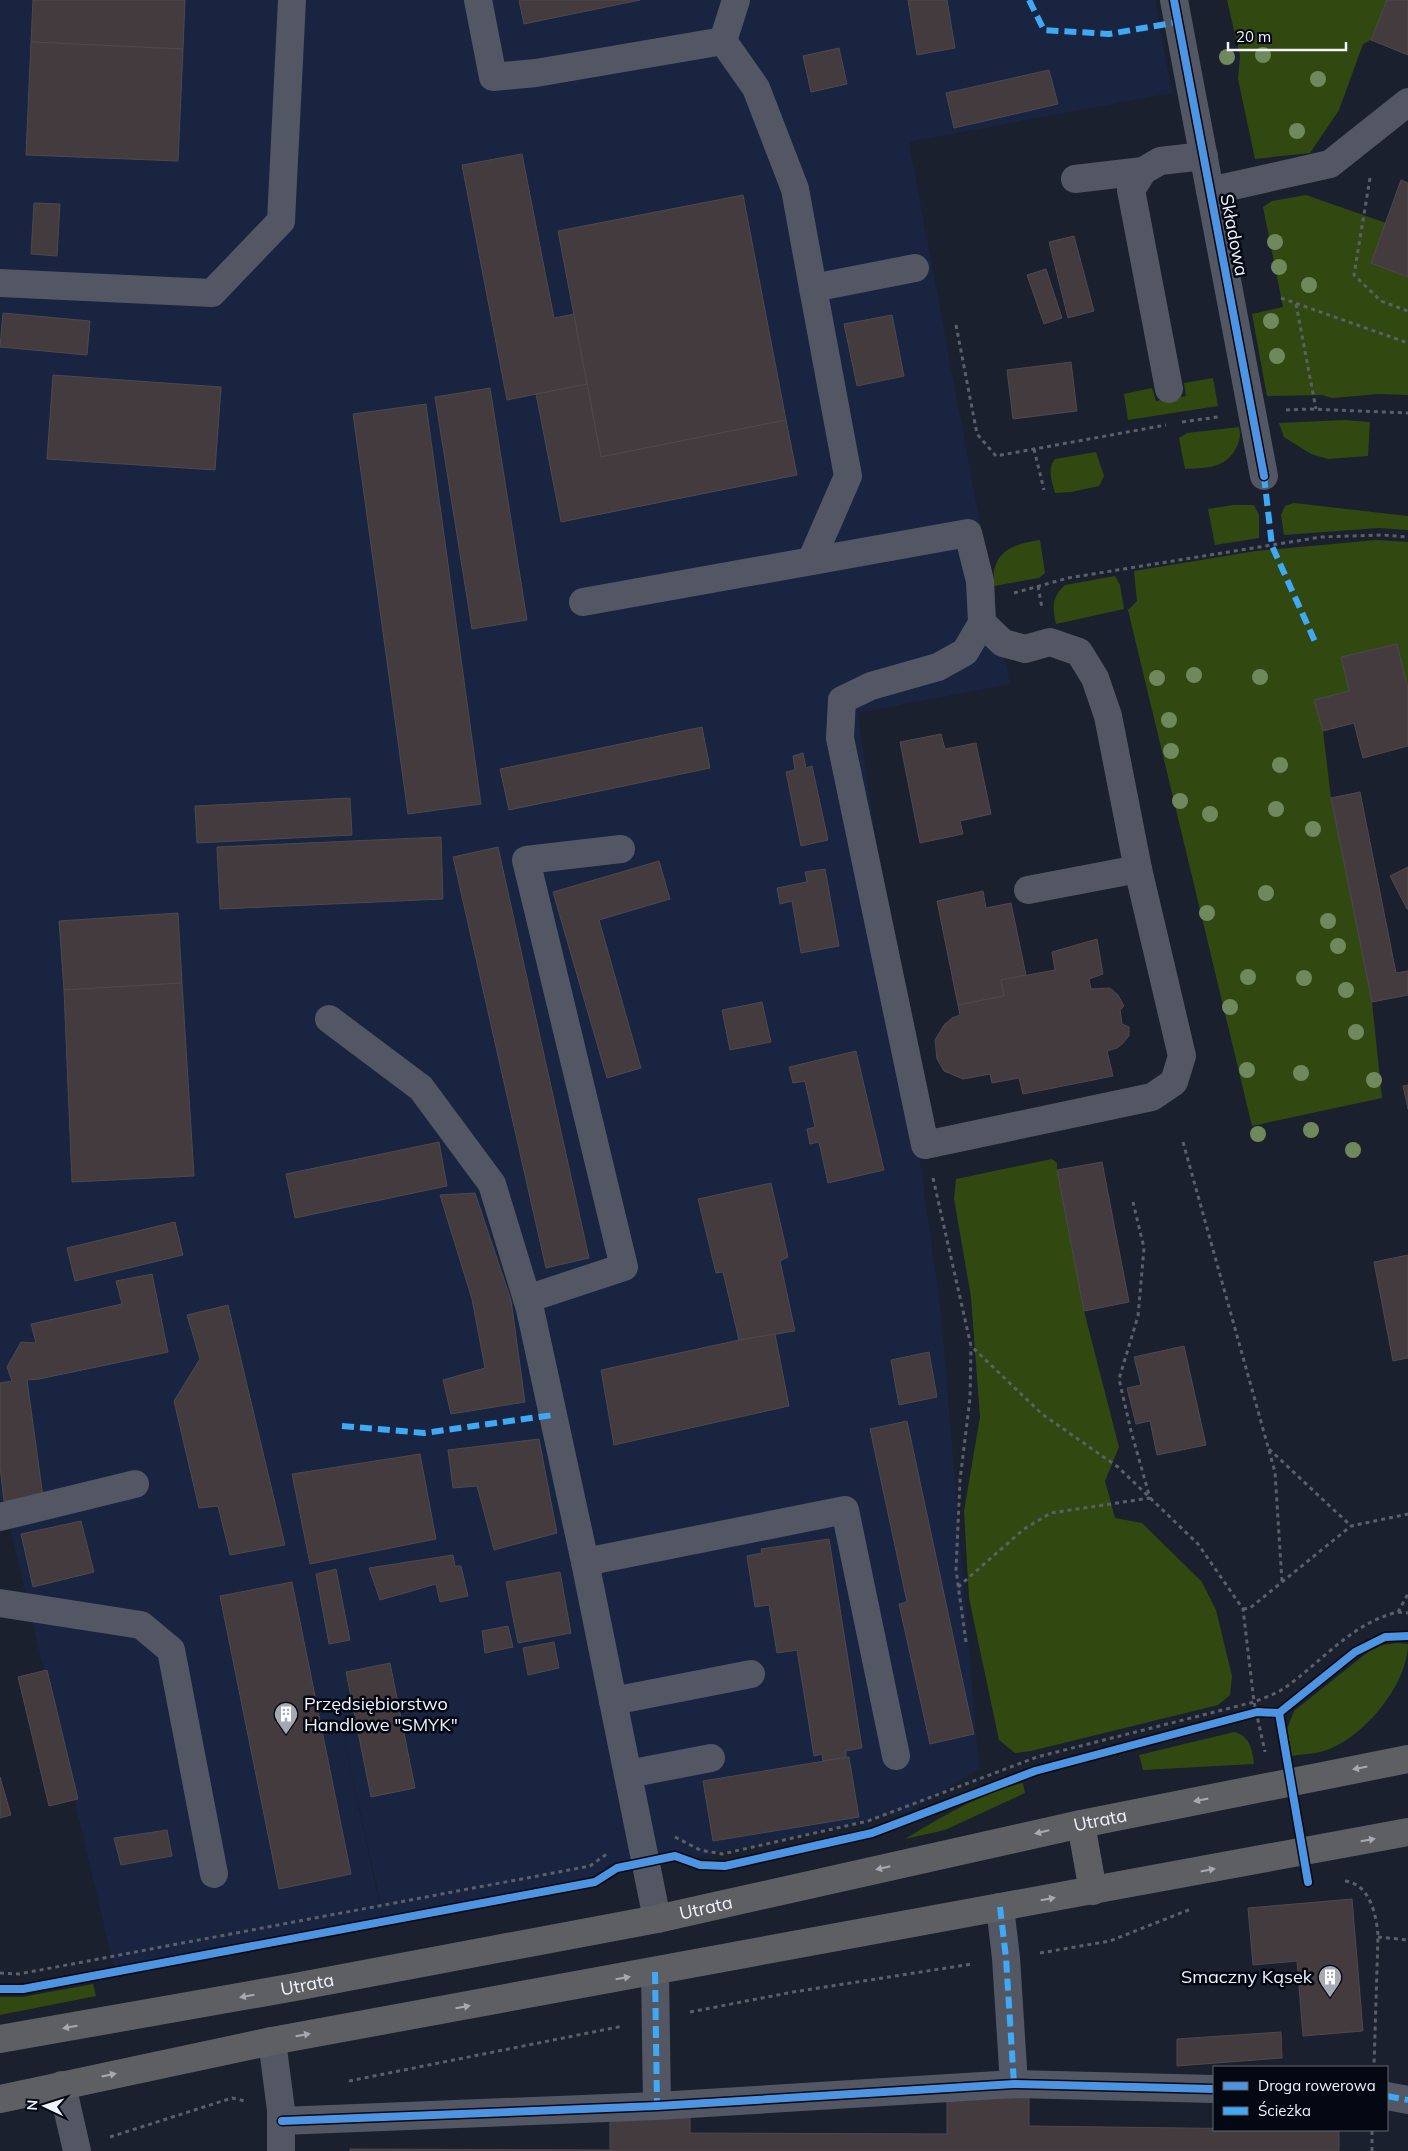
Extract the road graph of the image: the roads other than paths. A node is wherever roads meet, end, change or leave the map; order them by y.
1 (292, 0) edge
2 (478, 0) edge
3 (736, 0) edge
4 (1174, 0) edge
5 (723, 41) junction
6 (1408, 102) edge
7 (1204, 156) junction
8 (1142, 171) junction
9 (1075, 179) dead end
10 (1210, 190) junction
11 (915, 268) dead end
12 (0, 283) edge
13 (813, 288) junction
14 (1169, 389) dead end
15 (1264, 476) dead end
16 (811, 561) junction
17 (582, 602) dead end
18 (982, 624) junction
19 (621, 850) dead end
20 (1138, 869) junction
21 (1028, 890) dead end
22 (329, 1018) dead end
23 (527, 1299) junction
24 (135, 1484) dead end
25 (0, 1517) edge
26 (585, 1562) junction
27 (0, 1603) edge
28 (751, 1674) dead end
29 (613, 1701) junction
30 (896, 1756) dead end
31 (711, 1758) dead end
32 (1408, 1759) edge
33 (628, 1774) junction
34 (1081, 1824) junction
35 (1408, 1832) edge
36 (214, 1874) dead end
37 (1093, 1891) junction
38 (1000, 1907) junction
39 (656, 1918) junction
40 (656, 1972) junction
41 (0, 2039) edge
42 (272, 2041) junction
43 (1014, 2084) junction
44 (62, 2085) junction
45 (1213, 2090) edge
46 (1388, 2096) edge
47 (0, 2099) edge
48 (1408, 2100) edge
49 (657, 2106) junction
50 (282, 2116) junction
51 (77, 2149) edge
52 (281, 2151) edge

1 - 12 street
2 - 5 street
3 - 5 street
4 - 7 street, Składowa
5 - 13 street
6 - 10 street
7 - 8 street
7 - 10 street, Składowa
8 - 9 street
8 - 14 street
10 - 15 street, Składowa
11 - 13 street
13 - 16 street
16 - 17 street
16 - 18 street
18 - 20 street
18 - 20 street
19 - 23 street
20 - 21 street
22 - 23 street
23 - 26 street
24 - 25 street
26 - 29 street
26 - 30 street
27 - 36 street
28 - 29 street
29 - 33 street
31 - 33 street
32 -> 34 main road, Utrata
33 - 39 street
34 - 37 main road
34 -> 39 main road, Utrata
37 -> 35 main road
38 -> 37 main road
38 - 40 main road
38 - 43 street
39 -> 41 main road, Utrata
42 -> 40 main road
40 - 49 street
44 -> 42 main road
42 - 50 street
43 - 45 street
43 - 49 street
44 - 47 main road
44 - 51 street
46 - 48 street
49 - 50 street
50 - 52 street

